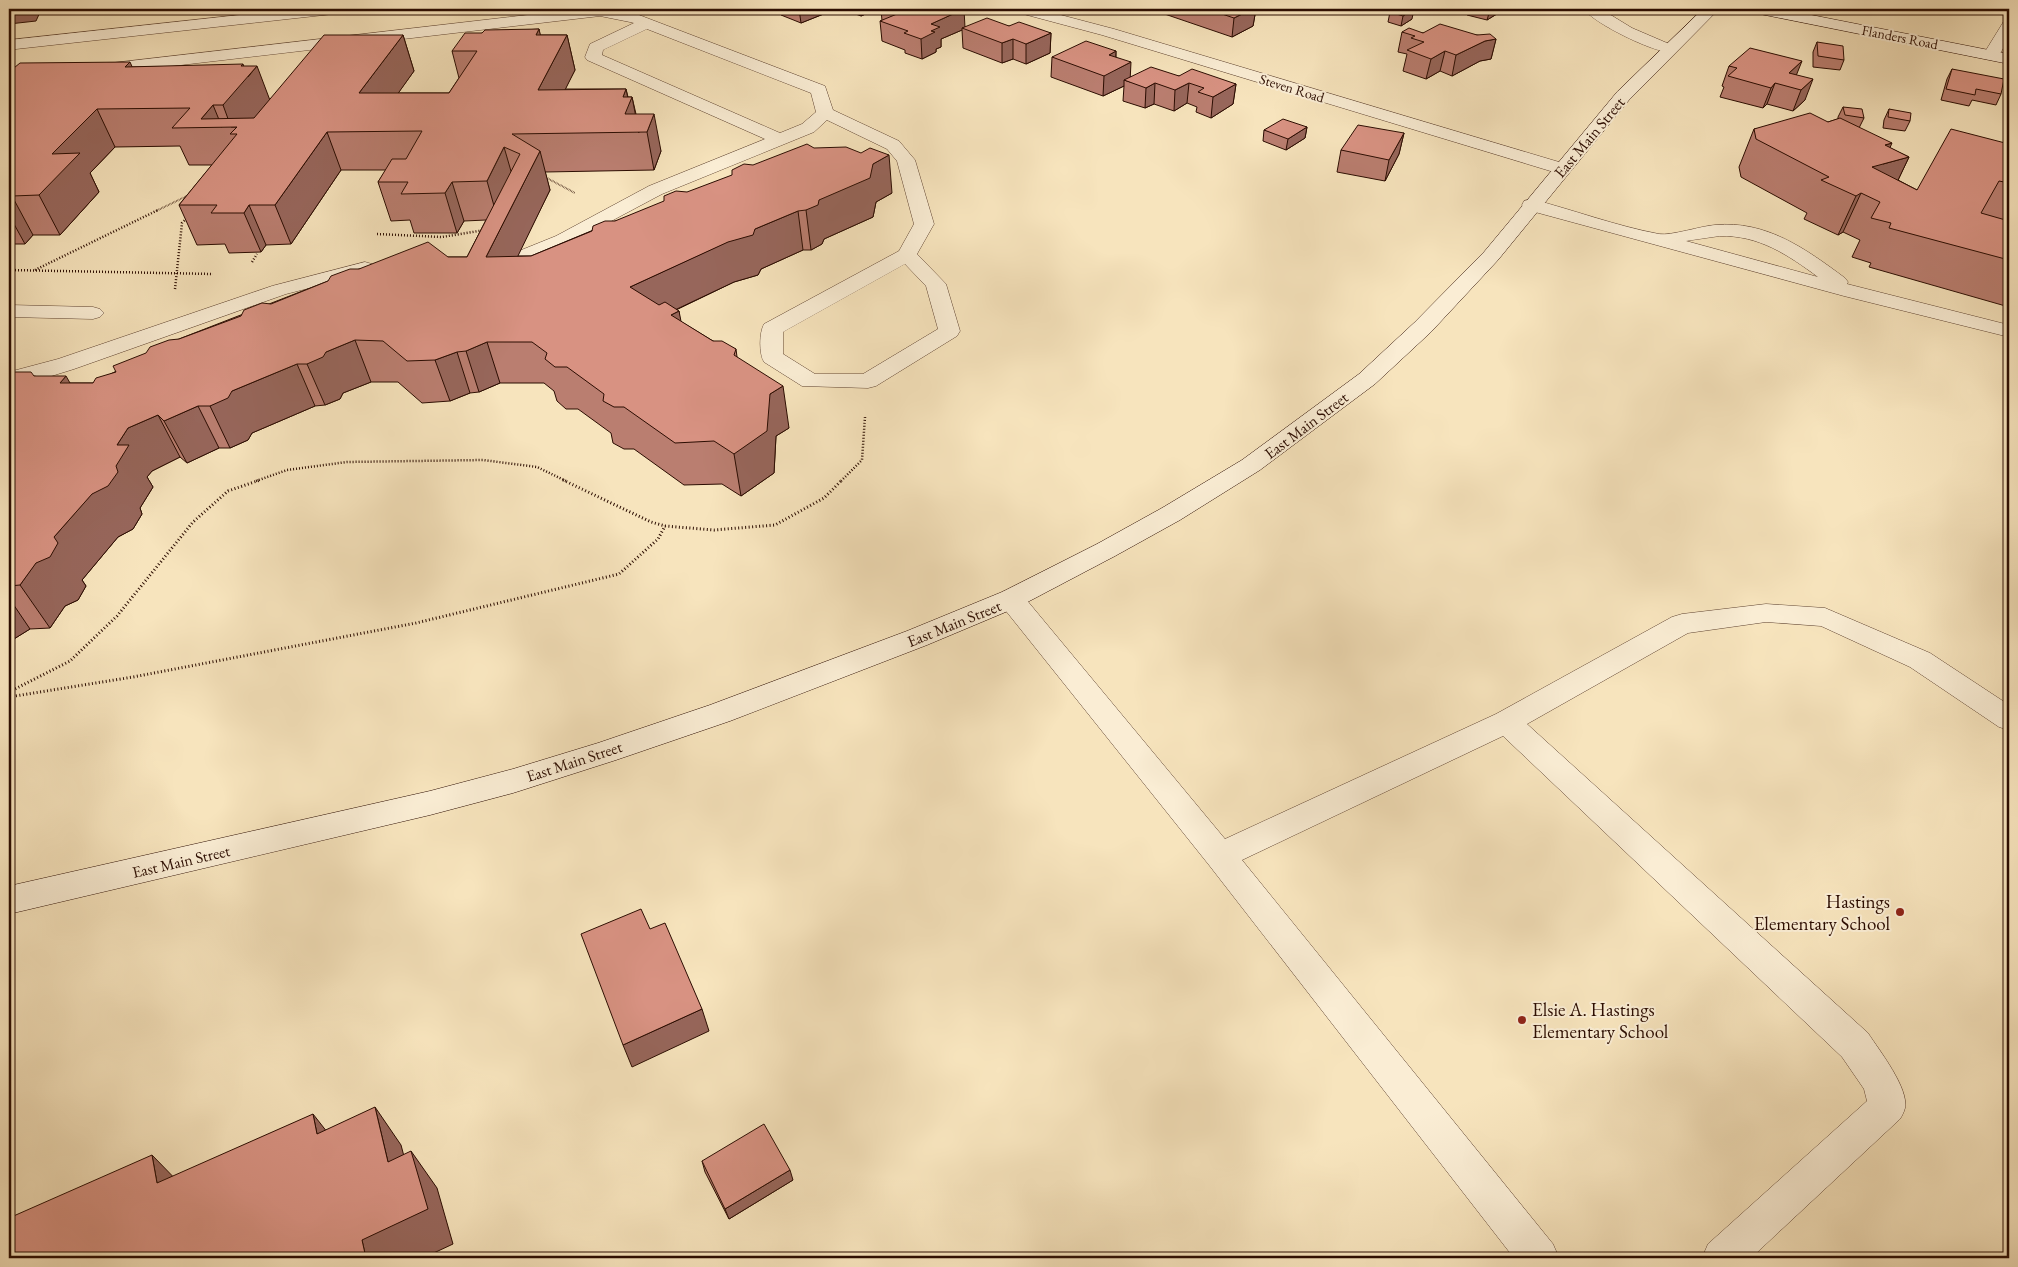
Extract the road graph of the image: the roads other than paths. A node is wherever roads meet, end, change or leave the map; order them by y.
1 (333, 9) edge
2 (1021, 9) edge
3 (1591, 9) edge
4 (1711, 9) edge
5 (1760, 9) edge
6 (599, 10) edge
7 (647, 23) junction
8 (2009, 24) edge
9 (9, 48) edge
10 (1668, 49) junction
11 (251, 51) junction
12 (1991, 55) junction
13 (2009, 59) edge
14 (139, 64) junction
15 (83, 71) edge
16 (238, 73) edge
17 (145, 81) edge
18 (826, 113) junction
19 (780, 139) junction
20 (1563, 169) junction
21 (1531, 205) junction
22 (1661, 240) junction
23 (907, 255) junction
24 (516, 259) edge
25 (388, 262) edge
26 (1851, 292) junction
27 (9, 311) edge
28 (93, 313) dead end
29 (2009, 331) edge
30 (9, 379) edge
31 (1011, 599) junction
32 (2009, 719) edge
33 (1506, 722) junction
34 (1220, 856) junction
35 (9, 900) edge
36 (1539, 1258) edge
37 (1722, 1258) edge

1 - 9 main road
2 - 20 main road, Steven Road
3 - 10 main road
4 - 10 main road, East Main Street
5 - 12 main road, Flanders Road
6 - 7 main road
6 - 11 main road
7 - 18 main road
7 - 19 main road
8 - 12 main road
10 - 20 main road, East Main Street
11 - 14 main road
11 - 16 main road
12 - 13 main road, Flanders Road
14 - 15 main road
14 - 17 main road
18 - 19 main road
18 - 23 main road
19 - 24 main road
20 - 21 main road, East Main Street
21 - 22 main road
21 - 31 main road, East Main Street
22 - 26 main road
22 - 26 main road
23 - 23 main road
25 - 30 main road
26 - 29 main road
27 - 28 main road
31 - 34 main road
31 - 35 main road, East Main Street
32 - 33 main road
33 - 34 main road
33 - 37 main road
34 - 36 main road

